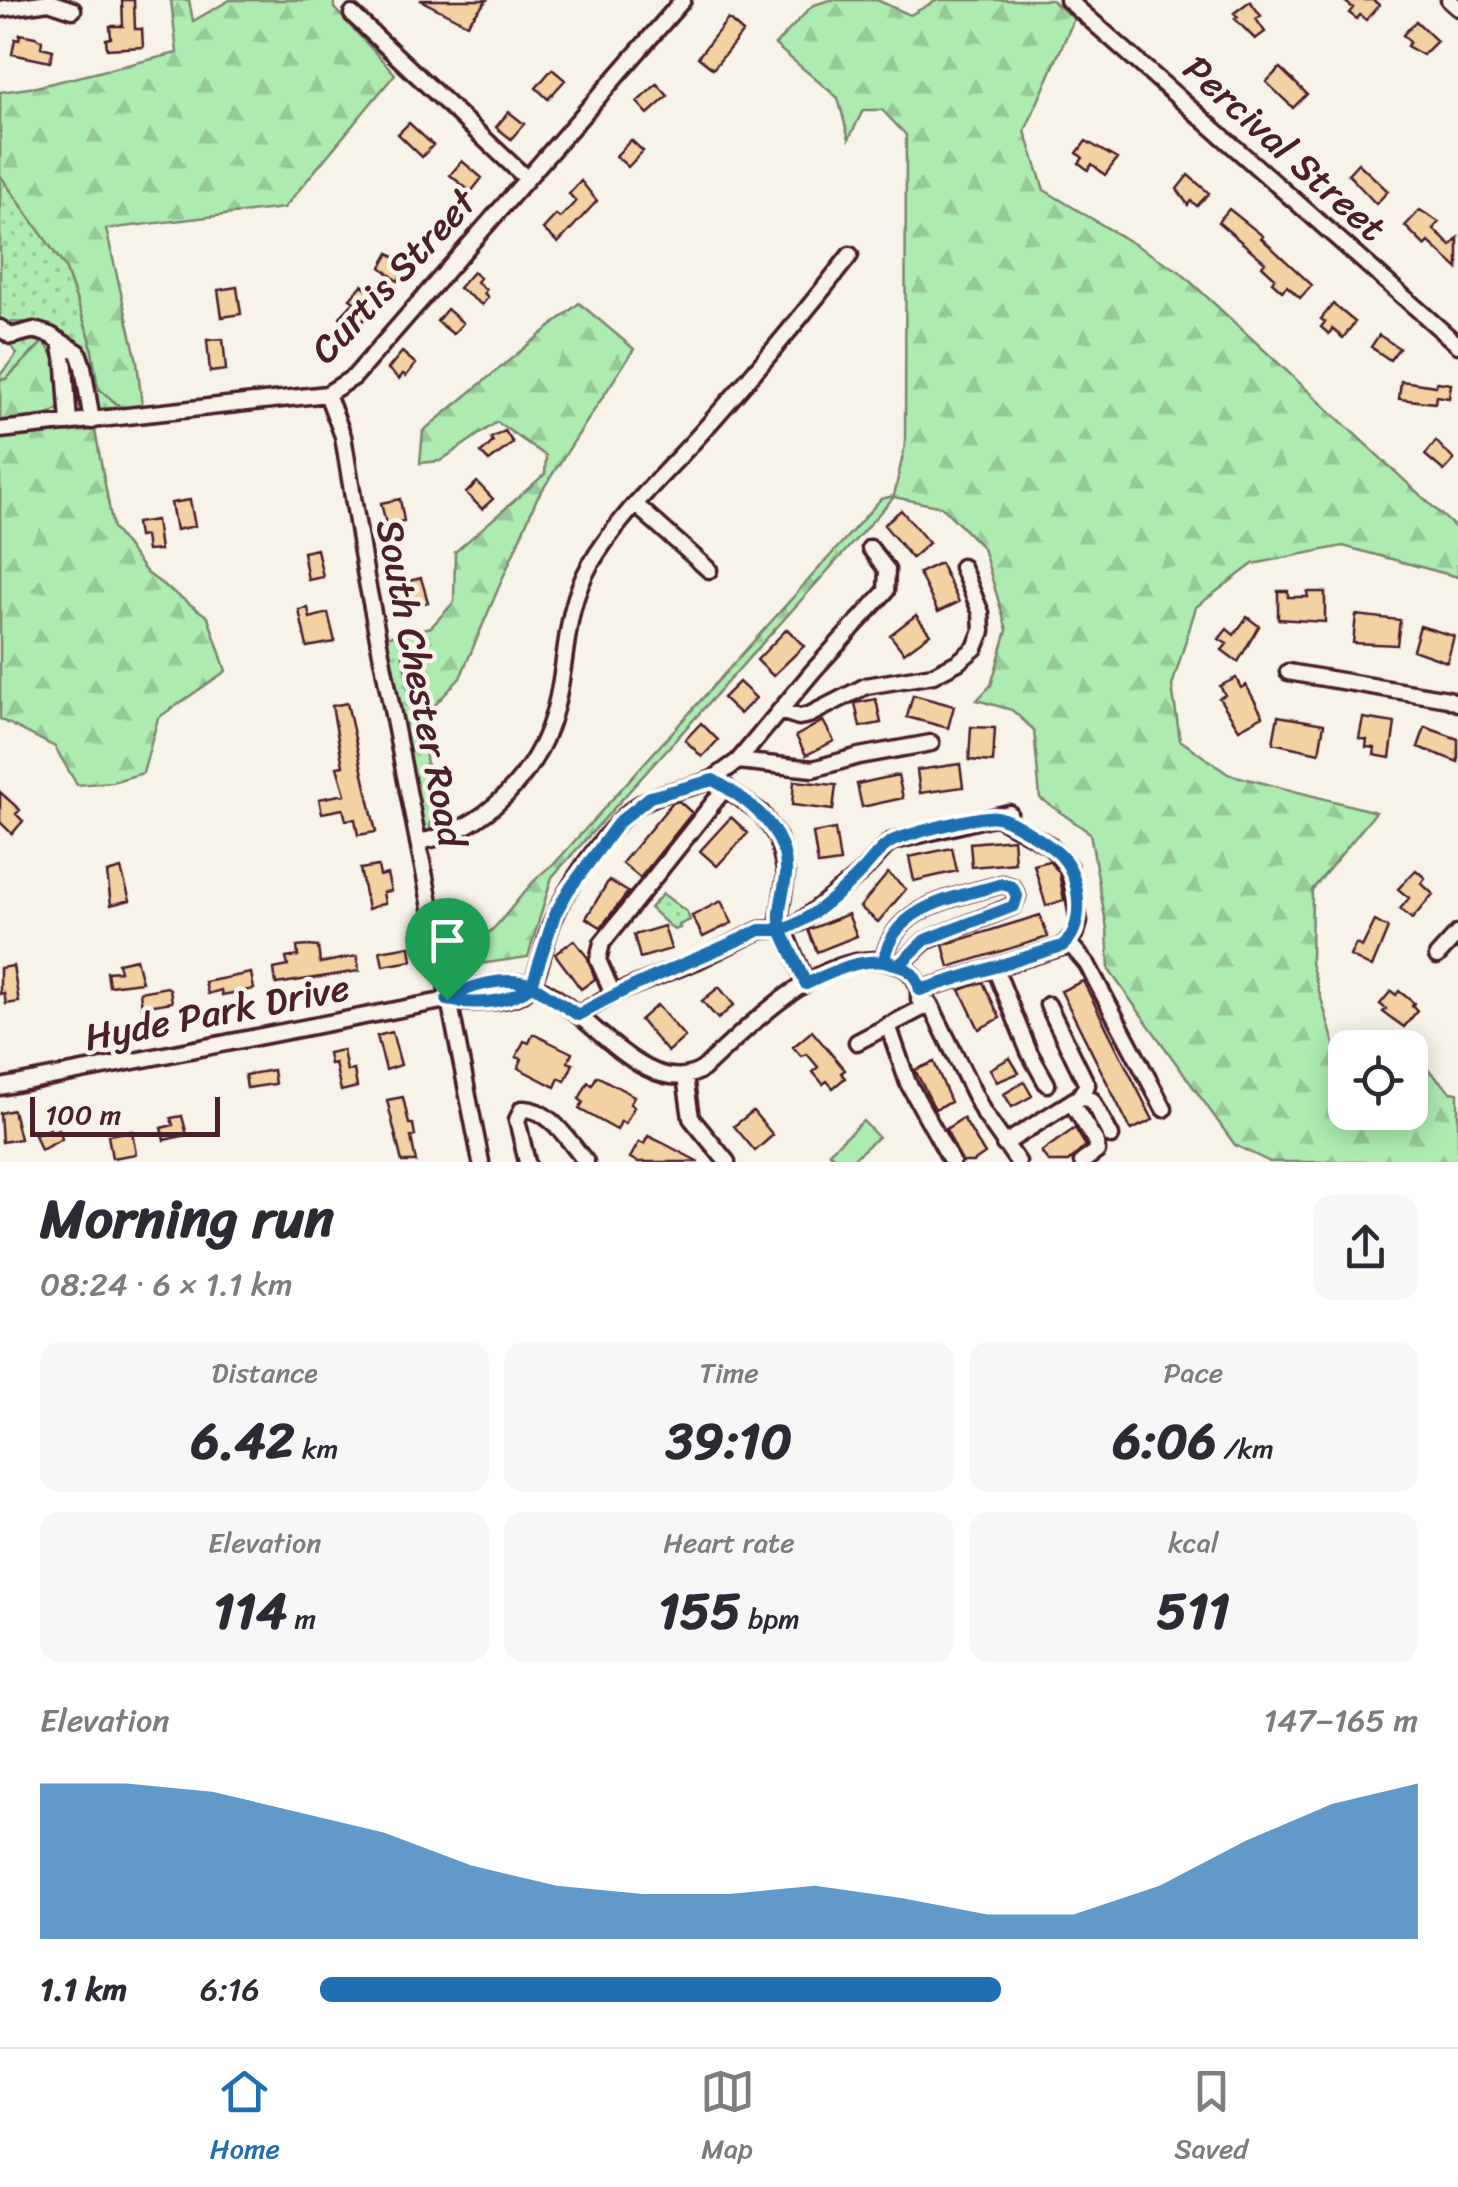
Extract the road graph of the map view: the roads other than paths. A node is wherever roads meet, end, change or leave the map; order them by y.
1 (683, 0) edge
2 (1068, 0) edge
3 (1449, 0) edge
4 (1458, 8) edge
5 (0, 9) edge
6 (73, 10) dead end
7 (352, 14) dead end
8 (527, 178) junction
9 (850, 255) dead end
10 (0, 328) edge
11 (60, 342) junction
12 (1458, 345) edge
13 (327, 394) junction
14 (92, 420) junction
15 (69, 423) junction
16 (0, 430) edge
17 (636, 506) junction
18 (870, 548) dead end
19 (962, 567) dead end
20 (709, 570) dead end
21 (1288, 672) dead end
22 (1458, 704) edge
23 (780, 711) junction
24 (930, 743) dead end
25 (738, 761) junction
26 (720, 783) junction
27 (418, 842) junction
28 (781, 930) junction
29 (1458, 932) edge
30 (1068, 942) junction
31 (1437, 956) dead end
32 (892, 963) junction
33 (994, 968) junction
34 (806, 984) junction
35 (532, 985) junction
36 (920, 990) junction
37 (613, 994) junction
38 (447, 1000) junction
39 (930, 1004) junction
40 (1048, 1005) dead end
41 (578, 1015) junction
42 (888, 1026) junction
43 (857, 1042) dead end
44 (685, 1077) junction
45 (1047, 1084) dead end
46 (0, 1087) edge
47 (1075, 1099) junction
48 (1164, 1109) dead end
49 (1111, 1136) dead end
50 (1004, 1144) junction
51 (481, 1162) edge
52 (527, 1162) edge
53 (586, 1162) edge
54 (727, 1162) edge
55 (952, 1162) edge
56 (1018, 1162) edge
57 (1082, 1162) edge

1 - 8 street, Curtis Street
2 - 12 street, Percival Street
3 - 4 street
5 - 6 street
7 - 8 street
8 - 13 street, Curtis Street
9 - 17 street
10 - 11 street
11 - 14 street
11 - 15 street
13 - 14 street, Curtis Street
13 - 27 street, South Chester Road
14 - 15 street, Curtis Street
15 - 16 street, Curtis Street
17 - 20 street
17 - 27 street
18 - 23 street
19 - 23 street
21 - 22 street
23 - 25 street
24 - 25 street
25 - 26 street
26 - 28 street
26 - 35 street
26 - 37 street
27 - 38 street, South Chester Road
28 - 30 street
28 - 34 street
28 - 37 street
29 - 31 street
30 - 33 street
30 - 48 street
32 - 32 street
32 - 34 street
32 - 36 street
33 - 36 street
33 - 45 street
34 - 44 street
35 - 38 street, Hyde Park Drive
35 - 41 street
36 - 39 street
37 - 41 street
38 - 46 street, Hyde Park Drive
38 - 51 street, South Chester Road
39 - 42 street
39 - 50 street
40 - 47 street
41 - 44 street
42 - 43 street
42 - 55 street
44 - 54 street
47 - 49 street
47 - 50 street
47 - 57 street
50 - 56 street
52 - 53 street

